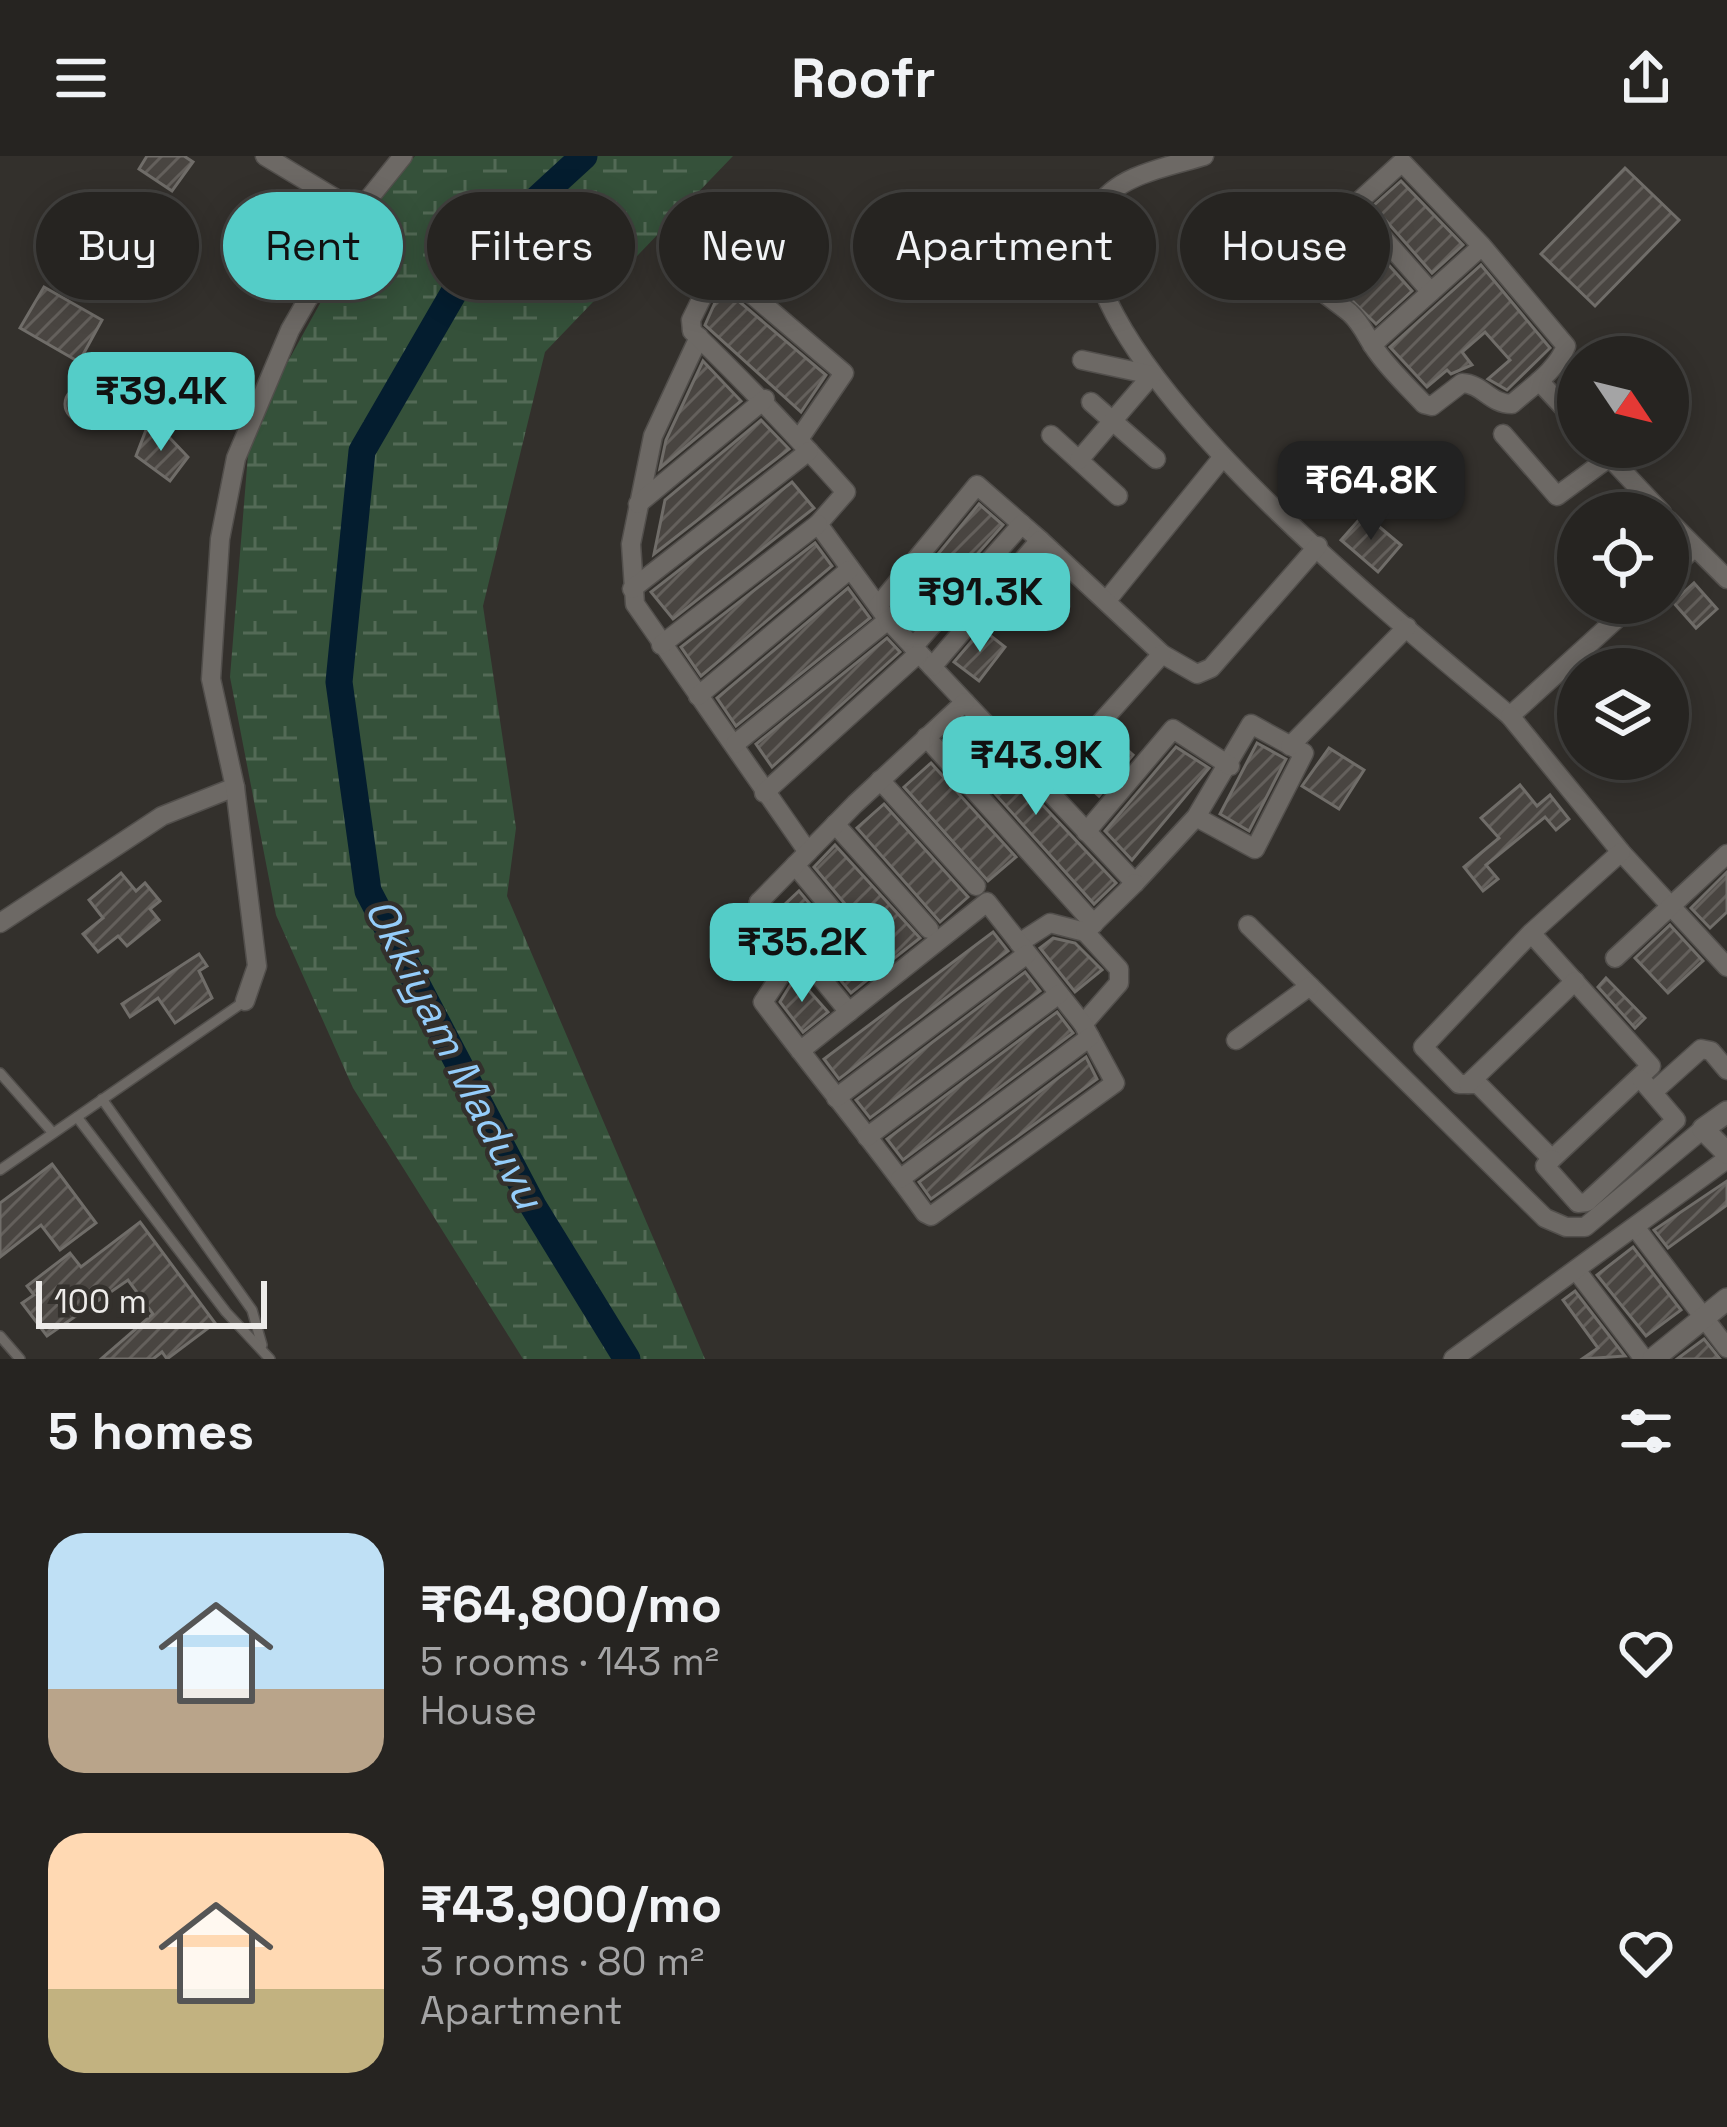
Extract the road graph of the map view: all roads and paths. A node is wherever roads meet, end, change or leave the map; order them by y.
1 (265, 156) edge
2 (404, 156) edge
3 (1204, 156) edge
4 (325, 192) edge
5 (374, 192) edge
6 (1371, 192) edge
7 (1390, 246) edge
8 (1481, 246) junction
9 (1431, 292) junction
10 (307, 300) edge
11 (1333, 300) edge
12 (699, 337) junction
13 (1372, 345) junction
14 (1082, 360) dead end
15 (1152, 375) junction
16 (1538, 380) junction
17 (764, 399) junction
18 (1557, 400) edge
19 (1091, 402) dead end
20 (1112, 421) junction
21 (1503, 434) dead end
22 (1051, 436) dead end
23 (804, 445) junction
24 (1222, 458) junction
25 (1156, 459) dead end
26 (1079, 460) junction
27 (1588, 468) edge
28 (1620, 468) edge
29 (1642, 492) edge
30 (1118, 496) dead end
31 (638, 504) junction
32 (818, 524) junction
33 (1018, 528) junction
34 (1040, 540) junction
35 (1689, 543) edge
36 (1318, 546) junction
37 (1694, 548) junction
38 (1689, 553) edge
39 (849, 570) junction
40 (1727, 579) edge
41 (632, 589) junction
42 (1108, 599) junction
43 (883, 613) junction
44 (1611, 624) edge
45 (1407, 627) junction
46 (662, 645) junction
47 (1162, 654) junction
48 (922, 656) junction
49 (698, 696) junction
50 (965, 702) junction
51 (1510, 716) junction
52 (926, 737) junction
53 (1086, 739) dead end
54 (735, 744) junction
55 (1291, 746) junction
56 (1230, 766) junction
57 (880, 780) junction
58 (236, 787) junction
59 (764, 793) junction
60 (1196, 817) junction
61 (835, 824) junction
62 (1086, 832) junction
63 (1621, 852) junction
64 (1727, 854) edge
65 (801, 859) junction
66 (1135, 883) junction
67 (976, 886) dead end
68 (759, 902) junction
69 (1671, 907) junction
70 (0, 922) edge
71 (1248, 925) dead end
72 (1090, 928) junction
73 (929, 929) dead end
74 (1531, 933) junction
75 (1023, 949) junction
76 (1615, 958) dead end
77 (1727, 967) edge
78 (890, 980) junction
79 (1575, 981) junction
80 (1310, 986) junction
81 (1059, 994) junction
82 (245, 1001) joint
83 (849, 1012) junction
84 (1086, 1030) junction
85 (1236, 1040) dead end
86 (800, 1051) junction
87 (1727, 1070) edge
88 (0, 1073) edge
89 (1468, 1084) junction
90 (1647, 1085) junction
91 (836, 1098) junction
92 (102, 1100) junction
93 (1727, 1112) edge
94 (77, 1117) junction
95 (1703, 1129) junction
96 (53, 1133) junction
97 (867, 1137) junction
98 (1727, 1156) edge
99 (1548, 1162) junction
100 (0, 1170) edge
101 (900, 1179) junction
102 (1518, 1191) junction
103 (1635, 1227) junction
104 (1576, 1270) junction
105 (1727, 1299) edge
106 (1704, 1316) junction
107 (0, 1336) edge
108 (1727, 1348) edge
109 (267, 1354) edge
110 (1467, 1355) edge
111 (20, 1359) edge
112 (1644, 1359) edge
113 (1653, 1359) edge

1 - 4 street
2 - 5 street
3 - 15 street
6 - 8 street
7 - 9 street
8 - 9 street
8 - 16 street
9 - 13 street
10 - 58 street
11 - 13 street
12 - 17 street
12 - 23 street
12 - 31 street
13 - 16 street
14 - 15 street
15 - 20 street
15 - 24 street
16 - 18 street
17 - 23 street
17 - 31 street
19 - 20 street
20 - 25 street
20 - 26 street
21 - 27 street
22 - 26 street
23 - 32 street
23 - 41 street
24 - 36 street
24 - 42 street
26 - 30 street
28 - 29 street
31 - 41 street
32 - 39 street
32 - 46 street
33 - 34 street
33 - 43 street
33 - 48 street
34 - 42 street
34 - 48 street
35 - 37 street
36 - 45 street
36 - 47 street
37 - 38 street
37 - 40 street
39 - 43 street
39 - 49 street
41 - 46 street
42 - 47 street
43 - 48 street
43 - 54 street
44 - 51 street
45 - 51 street
45 - 55 street
46 - 49 street
47 - 53 street
48 - 50 street
48 - 59 street
49 - 54 street
50 - 52 street
50 - 62 street
51 - 63 street
52 - 57 street
52 - 72 street
54 - 59 street
55 - 56 street
55 - 60 street
56 - 60 street
56 - 62 street
57 - 61 street
57 - 67 street
58 - 70 street
58 - 82 street
59 - 65 street
60 - 66 street
61 - 65 street
61 - 73 street
62 - 66 street
63 - 69 street
63 - 74 street
64 - 69 street
65 - 68 street
65 - 78 street
66 - 72 street
68 - 83 street
68 - 86 street
69 - 76 street
69 - 77 street
71 - 80 street
72 - 75 street
72 - 84 street
74 - 79 street
74 - 89 street
75 - 78 street
75 - 81 street
75 - 91 street
78 - 83 street
79 - 89 street
79 - 90 street
80 - 85 street
80 - 102 street
81 - 84 street
81 - 97 street
82 - 92 lane
83 - 86 street
84 - 101 street
84 - 101 street
86 - 91 street
87 - 90 street
88 - 96 lane
89 - 99 street
90 - 99 street
90 - 99 street
91 - 97 street
92 - 94 lane
92 - 109 lane
93 - 95 street
94 - 96 lane
94 - 109 lane
95 - 98 street
95 - 102 street
96 - 100 lane
97 - 101 street
98 - 103 street
99 - 102 street
103 - 104 street
103 - 106 street
104 - 110 street
104 - 112 street
105 - 106 street
106 - 108 street
106 - 113 street
107 - 111 lane

